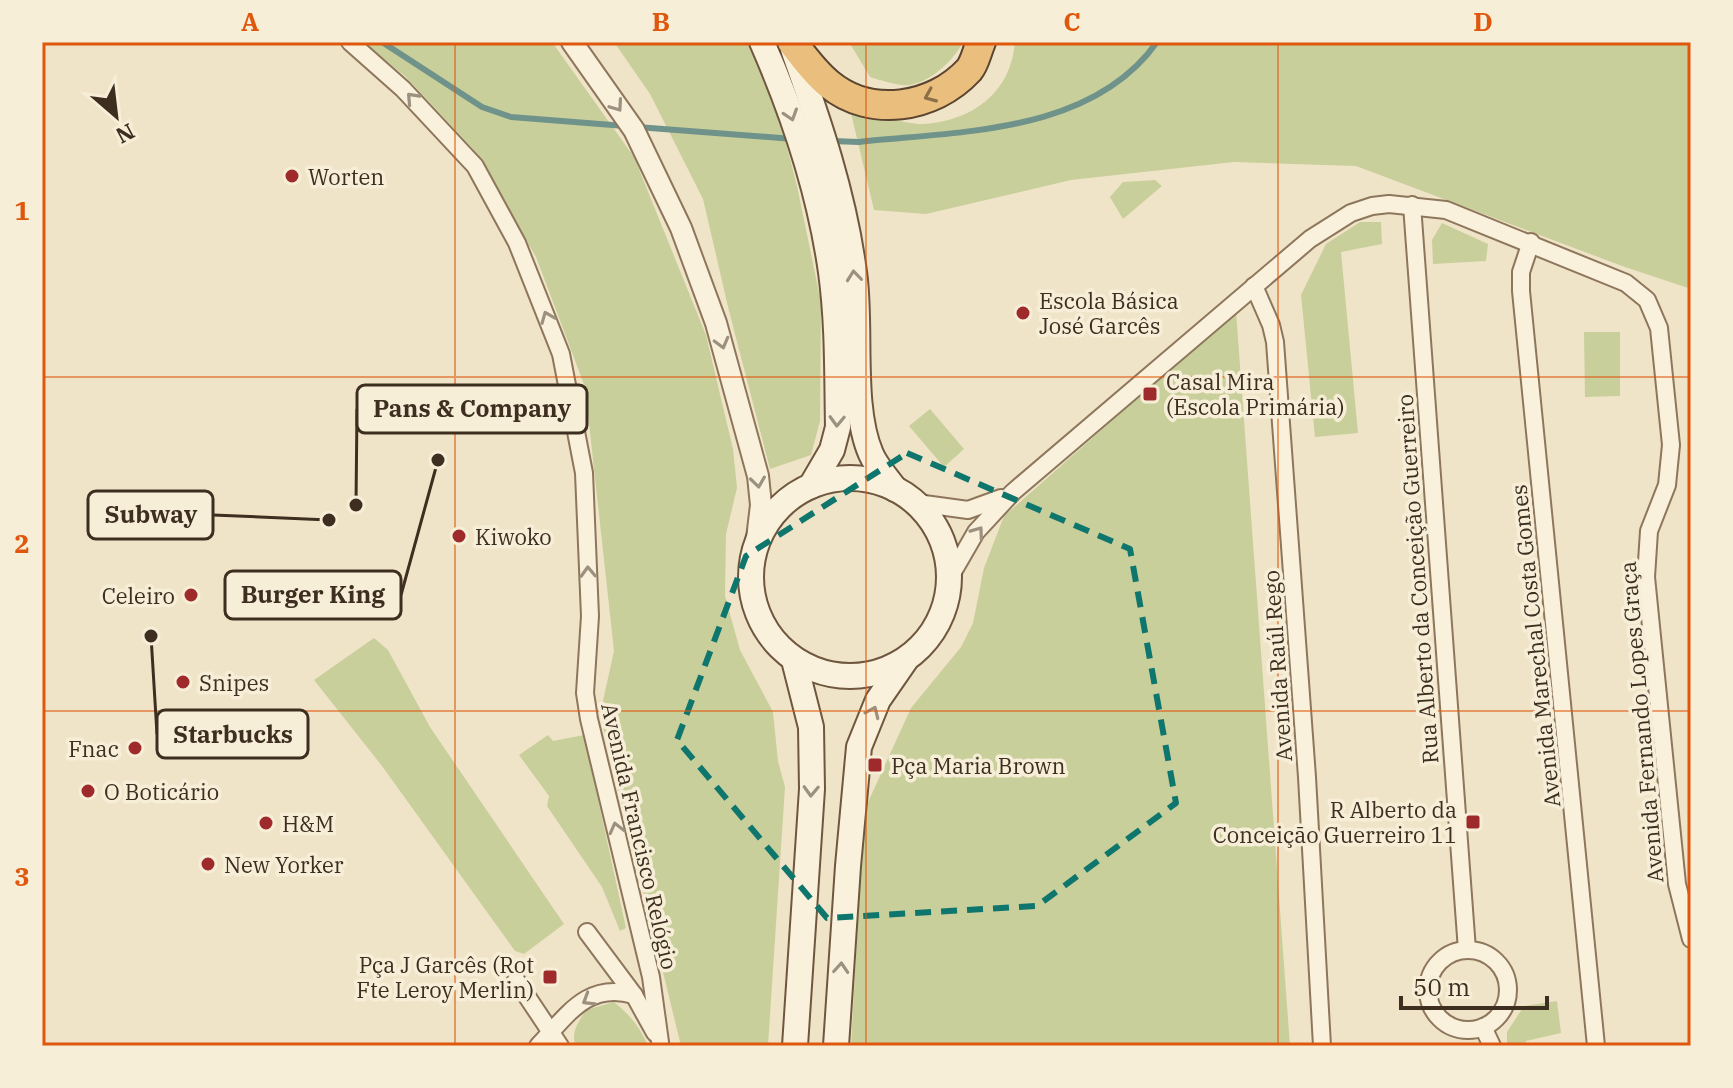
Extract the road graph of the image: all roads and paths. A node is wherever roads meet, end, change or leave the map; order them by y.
1 (350, 42) edge
2 (572, 42) edge
3 (762, 42) edge
4 (791, 42) edge
5 (981, 42) edge
6 (1412, 205) junction
7 (1531, 242) junction
8 (1254, 286) junction
9 (848, 352) junction
10 (811, 486) junction
11 (895, 489) junction
12 (1013, 492) junction
13 (917, 503) junction
14 (756, 547) junction
15 (950, 577) junction
16 (907, 658) junction
17 (794, 660) junction
18 (587, 932) dead end
19 (1691, 939) edge
20 (1467, 950) junction
21 (516, 980) dead end
22 (634, 995) junction
23 (1483, 1027) junction
24 (556, 1039) edge
25 (660, 1044) edge
26 (538, 1046) edge
27 (795, 1046) edge
28 (836, 1046) edge
29 (1322, 1046) edge
30 (1492, 1046) edge
31 (1596, 1046) edge

25 -> 1 street, Avenida Francisco Relógio
2 -> 14 street
3 -> 9 main road
5 -> 4 highway
9 -> 4 main road
6 - 7 street, Avenida Fernando Lopes Graça
6 - 8 street, Avenida Fernando Lopes Graça
6 - 20 street, Rua Alberto da Conceição Guerreiro
7 - 19 street, Avenida Fernando Lopes Graça
7 - 31 street, Avenida Marechal Costa Gomes
8 - 12 street, Avenida Fernando Lopes Graça
8 - 29 street, Avenida Raúl Rego
9 -> 10 main road
9 - 11 main road
10 - 11 main road
10 - 14 main road
11 - 13 main road
12 - 13 street
15 -> 12 street
13 - 15 main road
14 - 17 main road
15 - 16 main road
16 - 17 main road
28 -> 16 main road
17 -> 27 main road
18 - 22 street
20 - 23 street
20 - 23 street
21 - 24 street
22 -> 24 street
22 - 25 street
23 - 30 street
24 - 26 street

